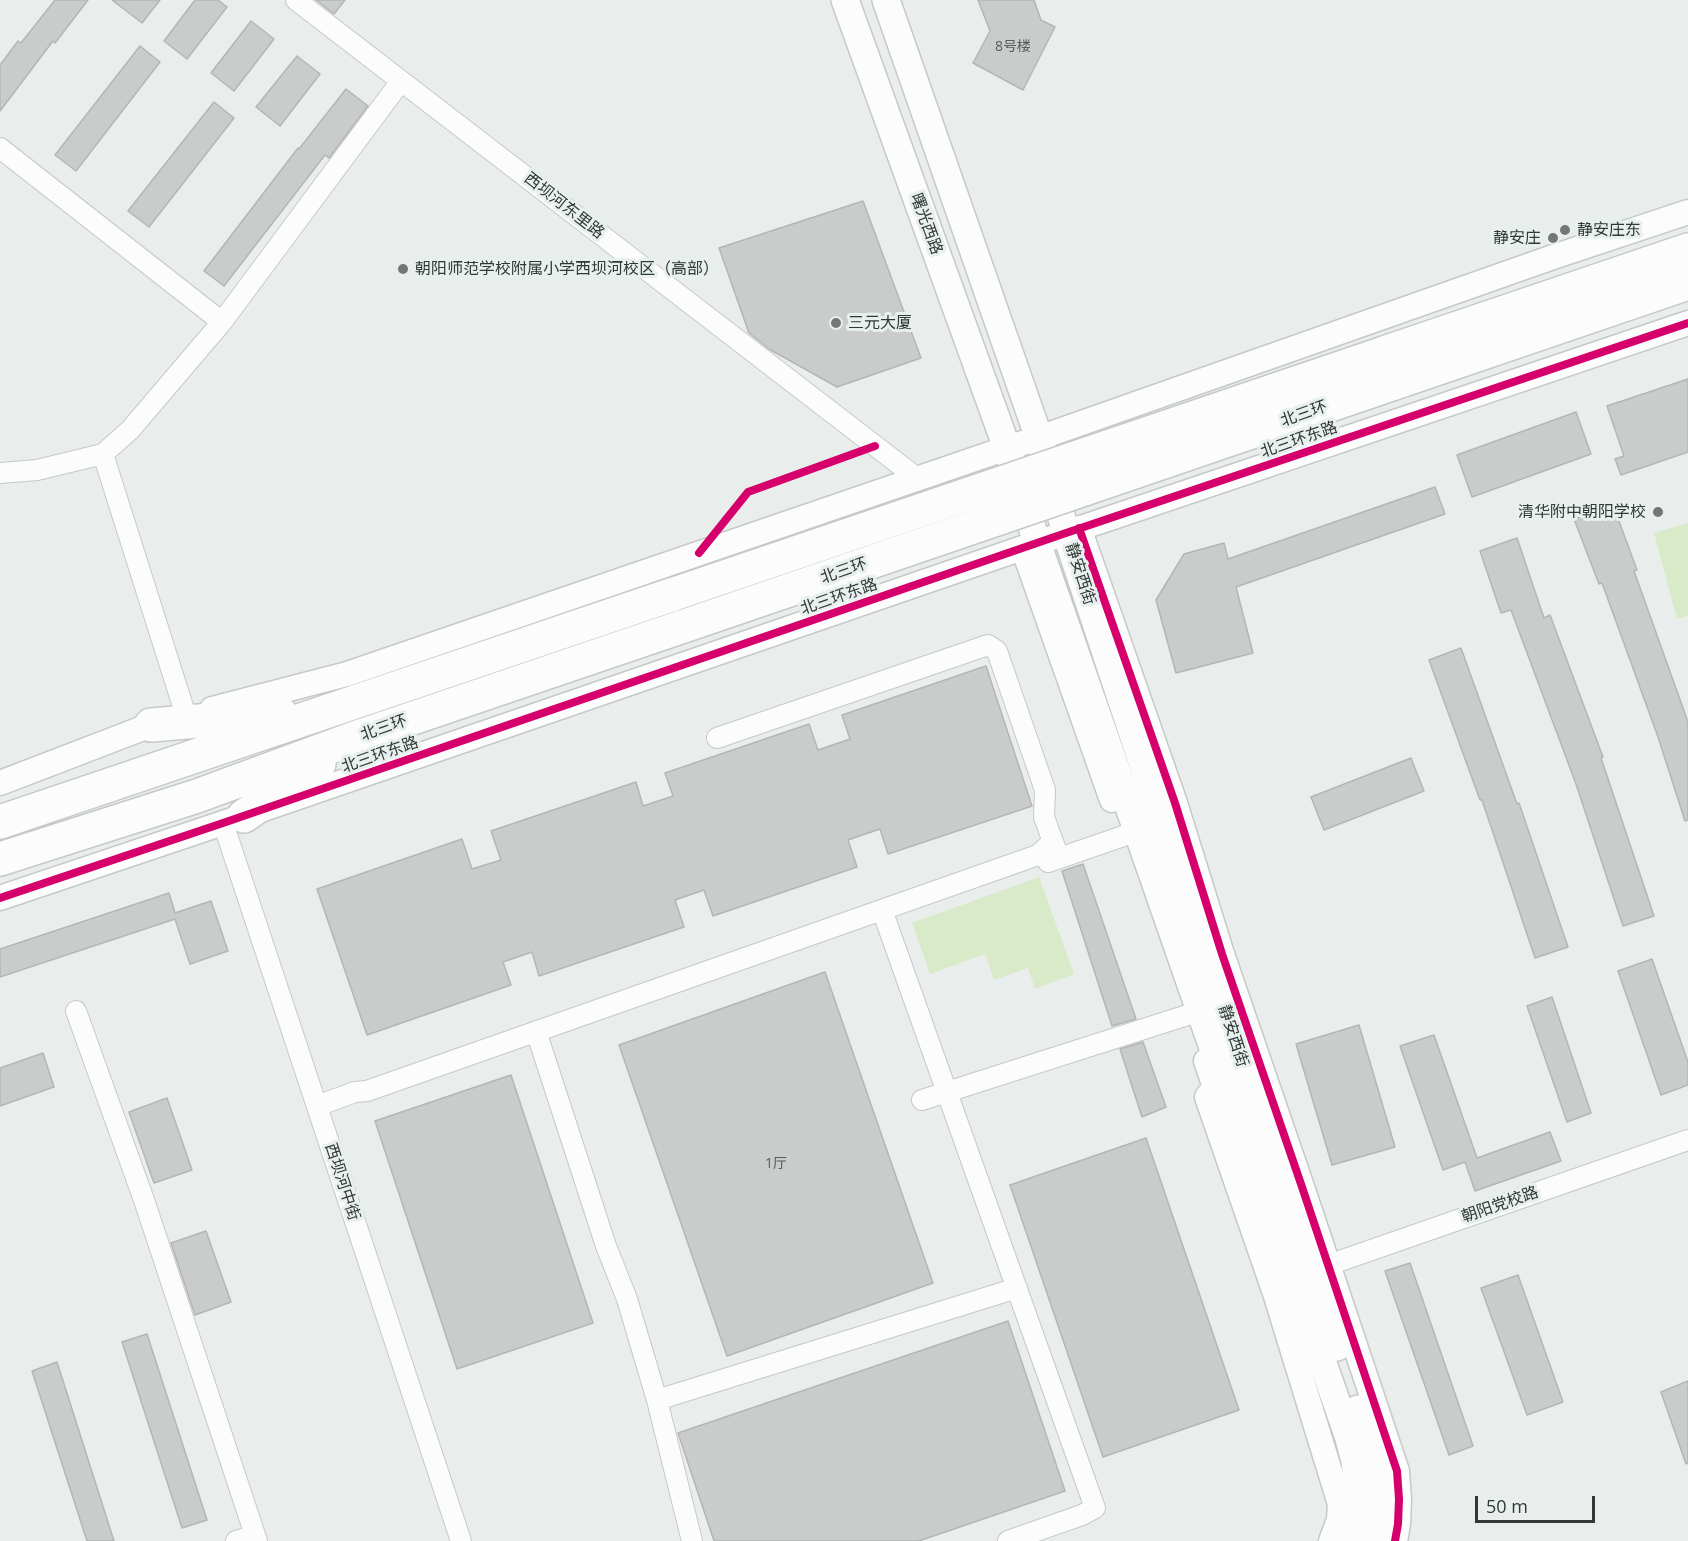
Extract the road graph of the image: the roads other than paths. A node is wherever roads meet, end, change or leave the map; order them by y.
1 (296, 0) edge
2 (845, 0) edge
3 (886, 0) edge
4 (401, 81) junction
5 (0, 148) edge
6 (1688, 212) edge
7 (1688, 250) edge
8 (1688, 283) edge
9 (222, 322) junction
10 (1688, 323) edge
11 (1388, 368) junction
12 (1198, 383) junction
13 (1039, 438) junction
14 (1007, 448) junction
15 (103, 454) junction
16 (0, 473) edge
17 (917, 478) junction
18 (1229, 478) junction
19 (855, 500) junction
20 (1073, 531) junction
21 (1030, 545) junction
22 (884, 596) junction
23 (333, 709) junction
24 (186, 716) junction
25 (151, 725) junction
26 (360, 736) junction
27 (717, 738) dead end
28 (0, 783) edge
29 (1175, 803) junction
30 (233, 819) junction
31 (0, 822) edge
32 (1132, 833) junction
33 (1053, 854) junction
34 (1174, 857) junction
35 (0, 859) edge
36 (0, 898) edge
37 (882, 910) junction
38 (76, 1011) dead end
39 (1195, 1013) junction
40 (536, 1031) junction
41 (947, 1092) junction
42 (922, 1100) dead end
43 (317, 1106) junction
44 (1688, 1140) edge
45 (1320, 1268) junction
46 (1017, 1288) junction
47 (657, 1400) junction
48 (249, 1539) edge
49 (461, 1541) edge
50 (692, 1541) edge
51 (1008, 1541) edge
52 (1331, 1541) edge
53 (1348, 1541) edge
54 (1369, 1541) edge
55 (1395, 1541) edge

1 - 4 street, 西坝河东里路
2 - 14 main road, 曙光西路
3 - 13 main road
4 - 9 street
4 - 17 street, 西坝河东里路
5 - 9 street
6 - 12 street
7 - 11 highway, 北三环
8 - 11 highway, 北三环
9 - 15 street
10 - 18 street, 北三环东路
11 - 23 highway, 北三环, bridge
11 - 26 highway, 北三环, bridge
12 - 13 street
12 - 18 street
13 - 14 street
13 - 20 main road, 静安西街
14 - 17 street
14 - 21 main road, 曙光西路
15 - 16 street
15 - 24 street
17 - 19 street
18 - 20 street, 北三环东路
19 - 22 street
19 - 24 street
20 - 21 street, 北三环东路
20 - 29 street
20 - 34 main road, 静安西街
21 - 22 street, 北三环东路
21 - 32 main road, 静安西街
22 - 30 street, 北三环东路
23 - 25 highway
23 - 31 highway, 北三环
24 - 25 street
25 - 28 street
26 - 30 highway
26 - 35 highway, 北三环
27 - 33 street
29 - 34 street
29 - 45 street
30 - 36 street, 北三环东路
30 - 43 street, 西坝河中街
32 - 33 street
32 - 39 main road, 静安西街
33 - 37 street
34 - 45 main road, 静安西街
37 - 40 street
37 - 41 street
38 - 48 street
39 - 41 street
39 - 52 street
39 - 53 main road, 静安西街
40 - 43 street
40 - 47 street
41 - 42 street
41 - 46 street
43 - 49 street, 西坝河中街
44 - 45 street, 朝阳党校路
45 - 54 main road, 静安西街
45 - 55 street
46 - 47 street
46 - 51 street
47 - 50 street

